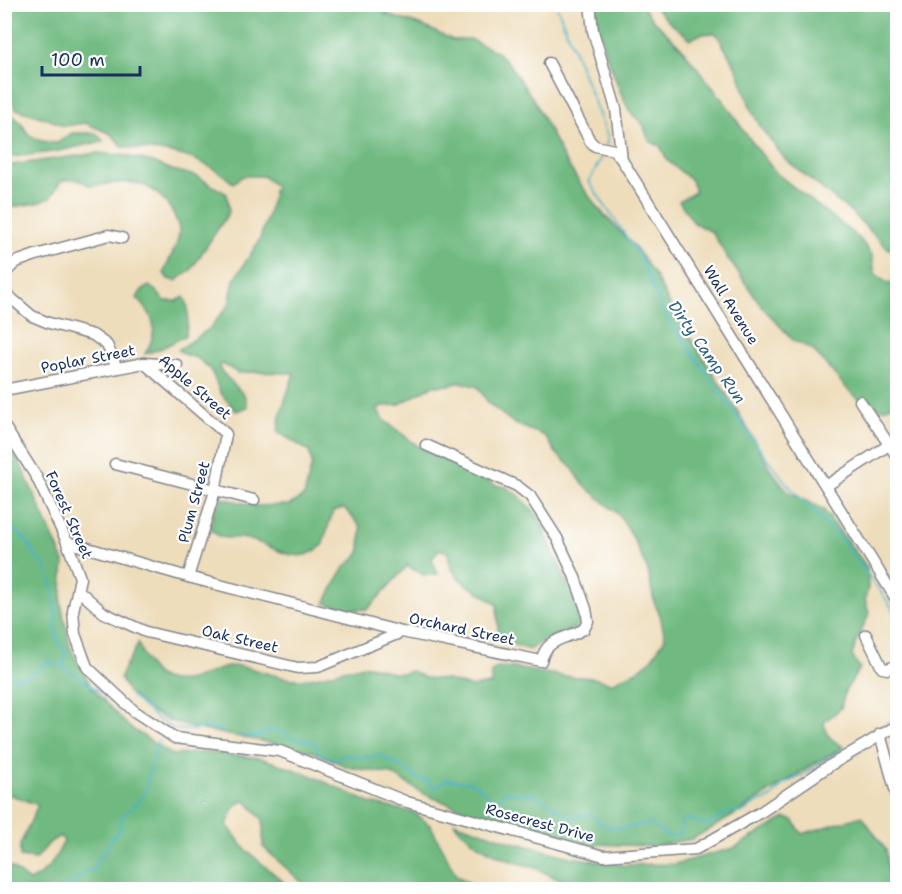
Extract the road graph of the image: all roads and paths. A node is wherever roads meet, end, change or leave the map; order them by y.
1 (590, 4) edge
2 (549, 63) dead end
3 (622, 160) junction
4 (122, 238) dead end
5 (4, 274) edge
6 (4, 292) edge
7 (144, 363) junction
8 (177, 366) dead end
9 (117, 368) junction
10 (4, 390) edge
11 (860, 401) dead end
12 (4, 426) edge
13 (226, 434) joint
14 (893, 441) edge
15 (426, 445) dead end
16 (897, 458) edge
17 (115, 464) dead end
18 (826, 486) junction
19 (214, 490) junction
20 (254, 500) dead end
21 (67, 542) junction
22 (188, 577) junction
23 (78, 590) junction
24 (897, 602) edge
25 (402, 632) junction
26 (866, 636) dead end
27 (897, 665) edge
28 (897, 725) edge
29 (880, 734) junction
30 (231, 744) joint
31 (897, 800) edge

1 - 3 street, Wall Avenue
2 - 3 street
3 - 18 street, Wall Avenue
4 - 5 street
6 - 9 street
7 - 8 street, Poplar Street
7 - 9 street, Poplar Street
7 - 13 street, Apple Street
9 - 10 street, Poplar Street
11 - 14 street
12 - 21 street, Forest Street
13 - 19 street, Plum Street
14 - 16 street
14 - 18 street
15 - 25 street, Orchard Street
17 - 19 street
18 - 24 street, Wall Avenue
19 - 20 street
19 - 22 street, Plum Street
21 - 22 street, Orchard Street
21 - 23 street, Forest Street
22 - 25 street, Orchard Street
23 - 25 street, Oak Street
23 - 30 street, Forest Street
26 - 27 street
28 - 29 street, Rosecrest Drive
29 - 30 street, Rosecrest Drive
29 - 31 street

